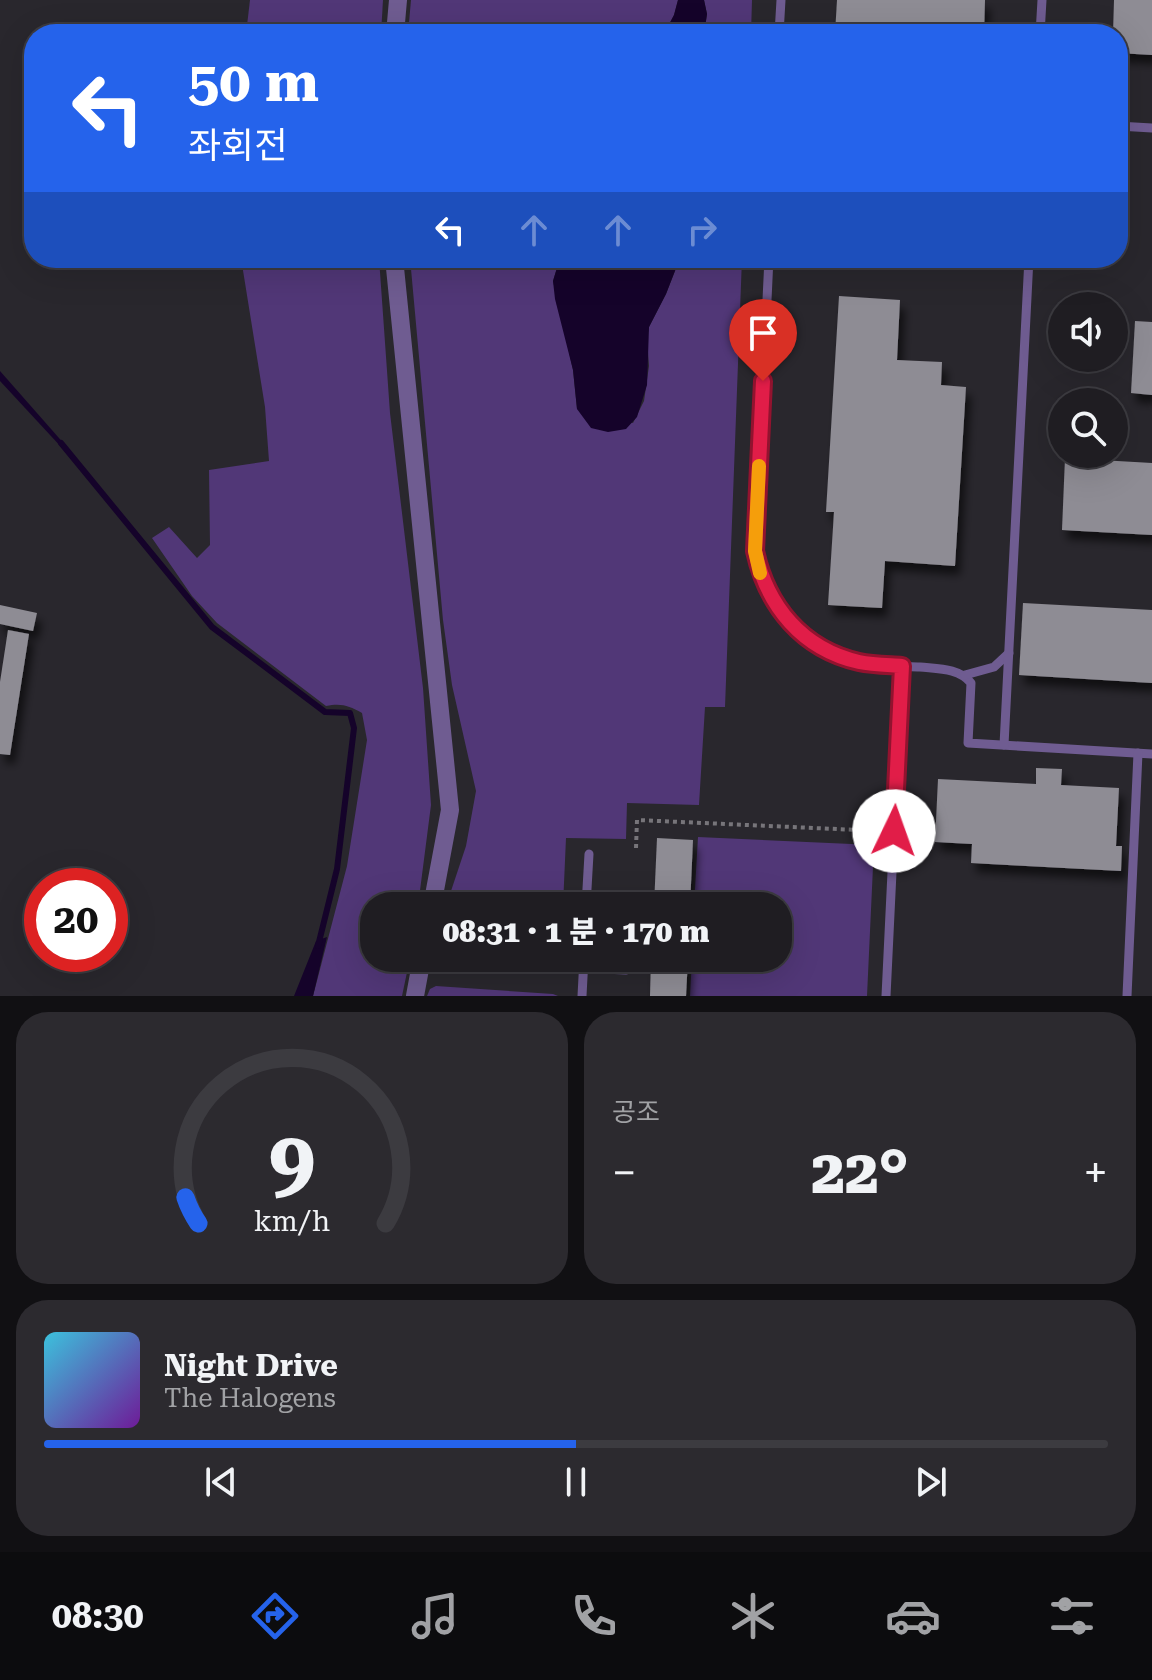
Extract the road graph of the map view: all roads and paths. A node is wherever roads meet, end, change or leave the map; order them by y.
1 (398, 0) edge
2 (781, 0) edge
3 (1042, 0) edge
4 (396, 24) edge
5 (780, 24) edge
6 (1041, 24) edge
7 (1128, 127) edge
8 (1152, 128) edge
9 (395, 268) edge
10 (769, 268) edge
11 (1028, 268) edge
12 (1009, 653) junction
13 (902, 666) junction
14 (965, 675) junction
15 (1004, 745) junction
16 (1138, 753) junction
17 (1152, 754) edge
18 (894, 831) junction
19 (636, 848) dead end
20 (589, 854) dead end
21 (435, 892) edge
22 (587, 892) edge
23 (420, 972) edge
24 (583, 972) edge
25 (415, 996) edge
26 (582, 996) edge
27 (886, 996) edge
28 (1127, 996) edge

1 - 4 street
2 - 5 lane
3 - 6 lane
7 - 8 lane
9 - 21 street
10 - 13 lane
11 - 12 lane
12 - 14 lane
12 - 15 lane
13 - 14 lane
13 - 18 lane
14 - 15 lane
15 - 16 lane
16 - 17 lane
16 - 28 lane
18 - 19 path
18 - 27 lane
20 - 22 lane
23 - 25 street
24 - 26 lane

